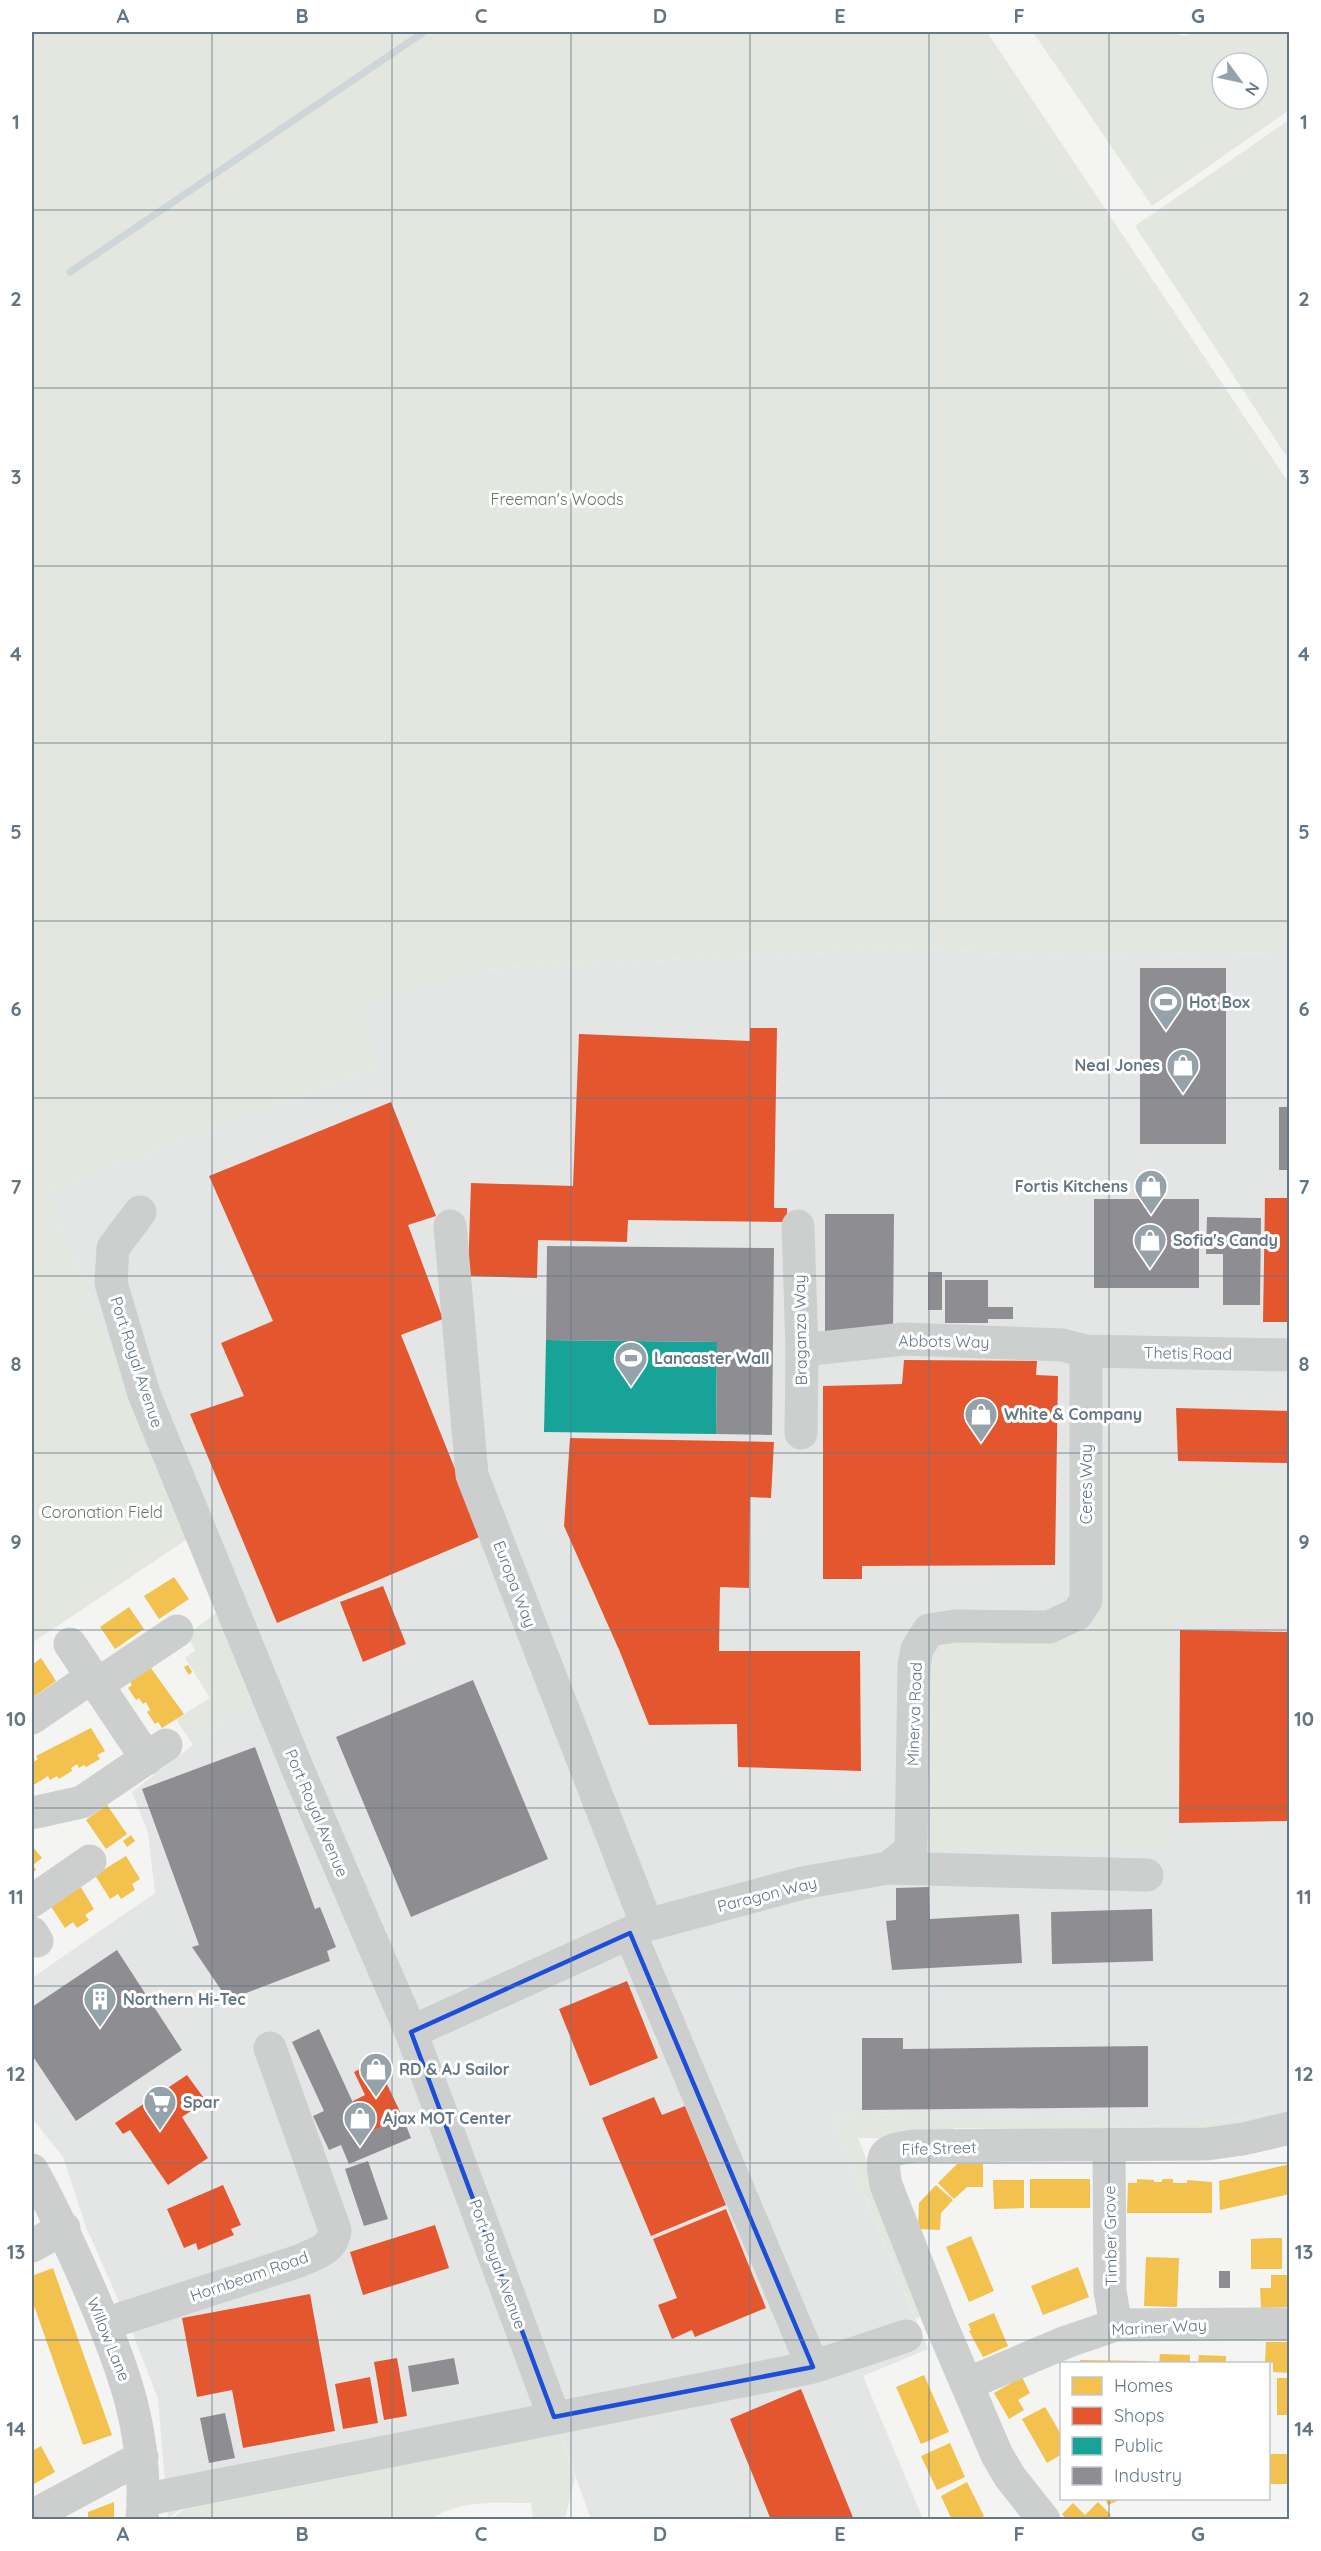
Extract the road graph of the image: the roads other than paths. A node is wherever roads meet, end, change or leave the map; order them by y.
1 (140, 1212) dead end
2 (798, 1226) dead end
3 (450, 1227) dead end
4 (802, 1350) junction
5 (1086, 1351) junction
6 (1290, 1355) edge
7 (801, 1433) dead end
8 (1077, 1614) joint
9 (177, 1631) dead end
10 (70, 1644) dead end
11 (95, 1680) junction
12 (32, 1718) edge
13 (32, 1813) edge
14 (90, 1861) dead end
15 (888, 1868) junction
16 (1147, 1875) dead end
17 (32, 1901) edge
18 (639, 1929) junction
19 (411, 2032) junction
20 (270, 2048) dead end
21 (1290, 2128) edge
22 (1109, 2145) junction
23 (32, 2170) edge
24 (64, 2228) junction
25 (32, 2246) edge
26 (105, 2324) junction
27 (1290, 2324) edge
28 (1116, 2325) junction
29 (906, 2336) dead end
30 (813, 2367) junction
31 (967, 2384) junction
32 (554, 2417) junction
33 (142, 2457) junction
34 (143, 2510) edge
35 (32, 2516) edge
36 (1044, 2520) edge

1 - 19 street, Port Royal Avenue
2 - 4 street, Braganza Way
3 - 18 street, Europa Way
4 - 5 street, Abbots Way
4 - 7 street, Braganza Way
5 - 6 street, Thetis Road
5 - 8 street, Ceres Way
8 - 15 street, Minerva Road
9 - 11 street
10 - 11 street
11 - 12 street
11 - 13 street
14 - 17 street
15 - 16 street, Paragon Way
15 - 18 street, Paragon Way
18 - 19 street, Paragon Way
18 - 30 street, Europa Way
19 - 32 street, Port Royal Avenue
20 - 26 street, Hornbeam Road
21 - 22 street, Fife Street
22 - 28 street, Timber Grove
22 - 31 street, Fife Street
23 - 24 street, Willow Lane
24 - 25 street
24 - 26 street, Willow Lane
26 - 33 street, Willow Lane
27 - 28 street, Mariner Way
28 - 31 street, Mariner Way
29 - 30 street
30 - 32 street
31 - 36 street, Fife Street
32 - 34 street
33 - 34 street, Willow Lane
33 - 35 street

